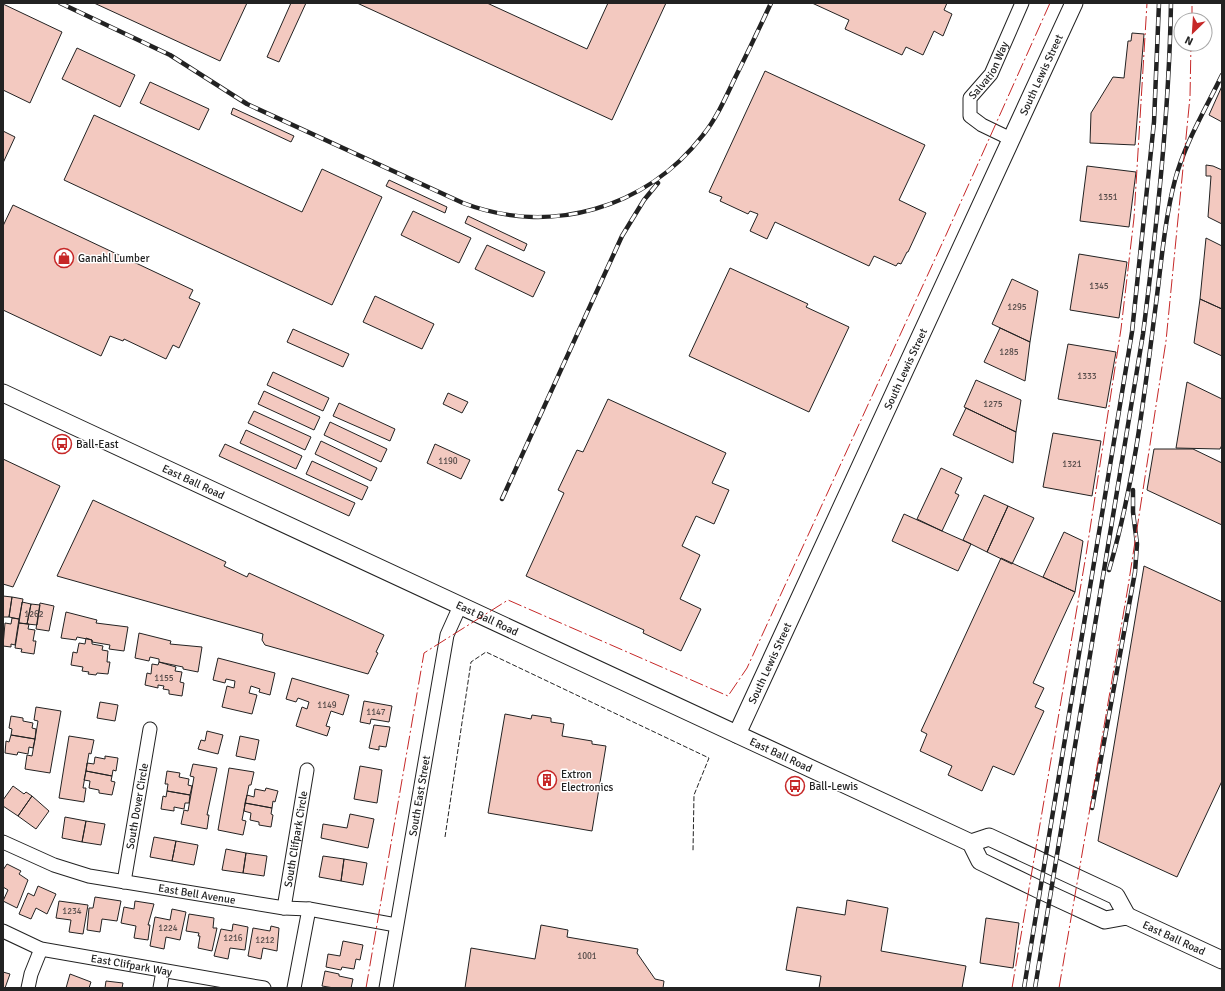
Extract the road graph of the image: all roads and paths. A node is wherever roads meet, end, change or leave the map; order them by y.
1 (1022, 3) edge
2 (1074, 3) edge
3 (1011, 139) junction
4 (3, 393) edge
5 (460, 606) junction
6 (150, 729) dead end
7 (737, 734) junction
8 (307, 770) dead end
9 (3, 842) edge
10 (971, 843) junction
11 (124, 882) junction
12 (284, 908) junction
13 (309, 909) junction
14 (1127, 916) junction
15 (396, 925) junction
16 (3, 931) edge
17 (41, 949) junction
18 (1222, 960) edge
19 (163, 971) junction
20 (28, 988) edge
21 (160, 988) edge
22 (264, 988) edge
23 (294, 988) edge
24 (386, 988) edge

1 - 3 street, Salvation Way
2 - 3 main road, South Lewis Street
3 - 7 main road, South Lewis Street
4 - 5 main road, East Ball Road
5 - 7 main road, East Ball Road
5 - 15 street, South East Street
6 - 11 street, South Dover Circle
7 - 10 main road, East Ball Road
8 - 12 street, South Clifpark Circle
9 - 11 street, East Bell Avenue
10 - 14 main road
10 - 14 main road
11 - 12 street, East Bell Avenue
12 - 13 street, East Bell Avenue
13 - 15 street, East Bell Avenue
13 - 23 street
14 - 18 main road, East Ball Road
15 - 24 street, South East Street
16 - 17 street, East Clifpark Way
17 - 19 street, East Clifpark Way
17 - 20 street
19 - 21 street
19 - 22 street, East Clifpark Way

